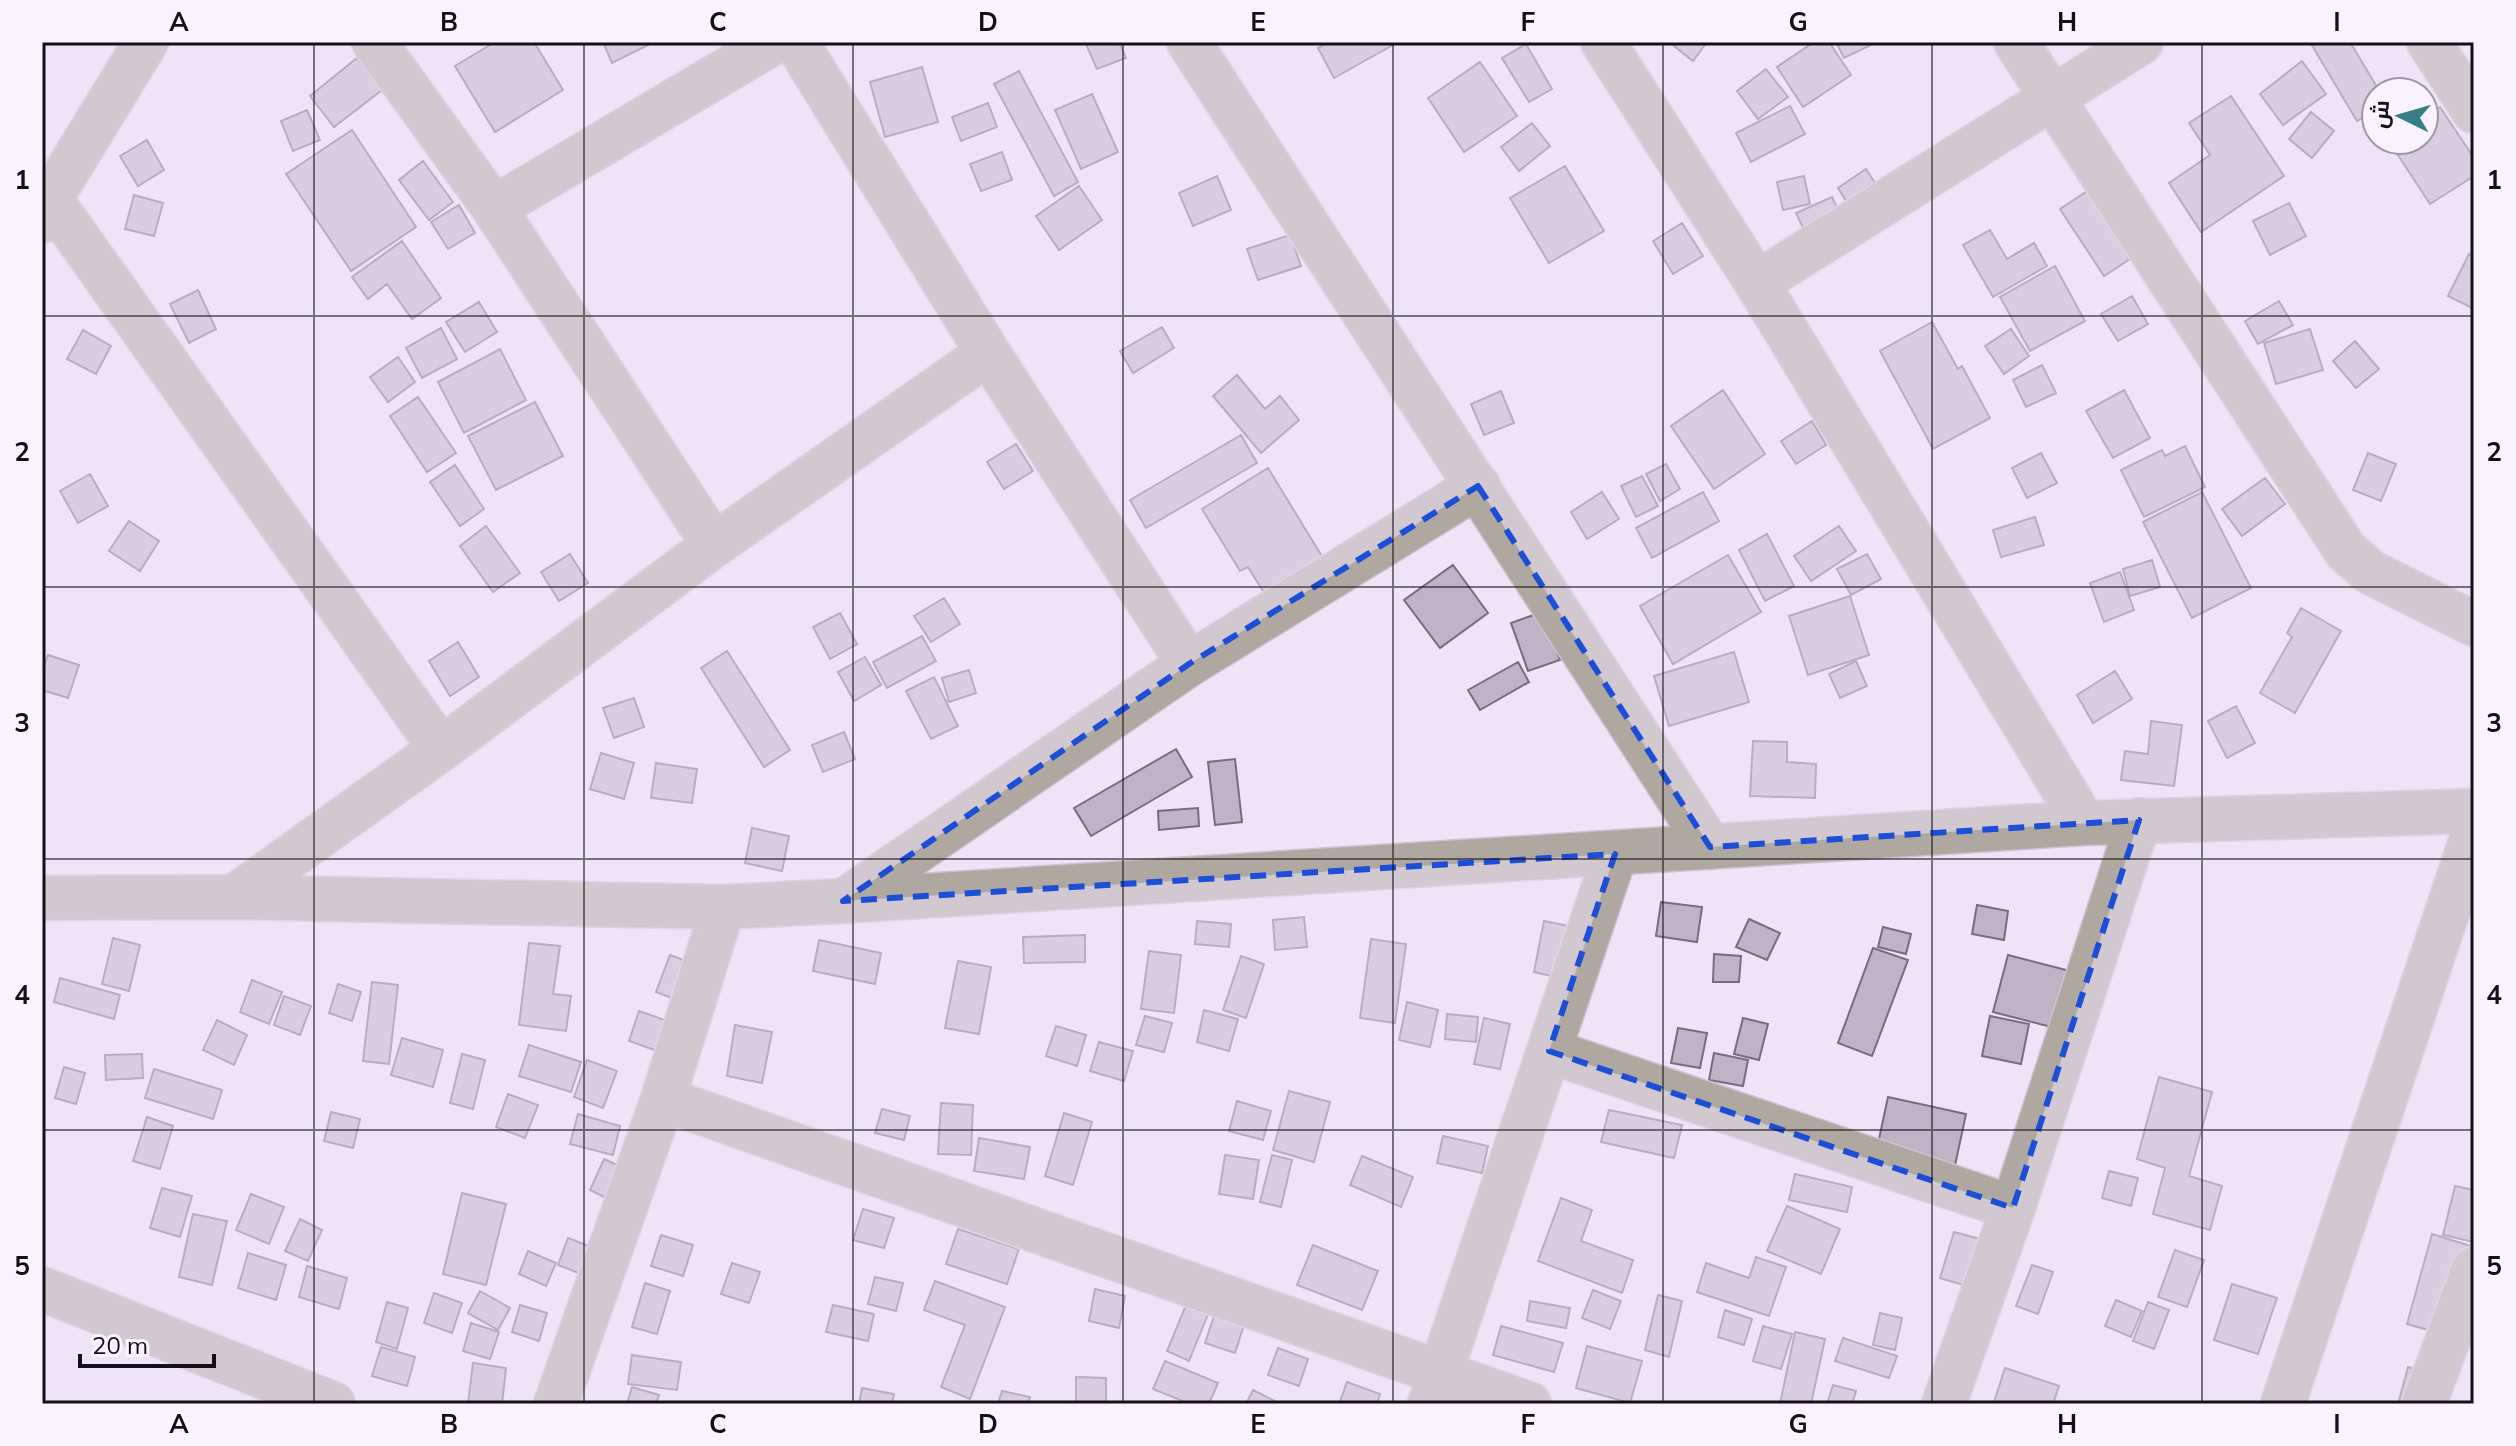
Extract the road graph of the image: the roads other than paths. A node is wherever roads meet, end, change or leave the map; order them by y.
1 (146, 42) edge
2 (374, 42) edge
3 (774, 42) edge
4 (796, 42) edge
5 (1189, 42) edge
6 (1603, 42) edge
7 (2016, 42) edge
8 (2141, 42) edge
9 (2429, 42) edge
10 (2053, 97) junction
11 (2474, 111) edge
12 (494, 208) junction
13 (46, 210) edge
14 (1757, 283) junction
15 (988, 353) junction
16 (1478, 486) junction
17 (714, 545) junction
18 (2474, 624) edge
19 (1189, 664) junction
20 (441, 749) junction
21 (2474, 811) edge
22 (2139, 820) junction
23 (2084, 823) junction
24 (2474, 832) edge
25 (1710, 847) junction
26 (1615, 854) junction
27 (2466, 883) edge
28 (234, 897) junction
29 (42, 898) edge
30 (843, 901) junction
31 (723, 907) junction
32 (1549, 1051) junction
33 (663, 1099) junction
34 (2013, 1208) junction
35 (2474, 1269) edge
36 (42, 1289) edge
37 (2459, 1352) edge
38 (1436, 1388) edge
39 (333, 1404) edge
40 (556, 1404) edge
41 (1529, 1404) edge
42 (1944, 1404) edge
43 (2283, 1404) edge
44 (2424, 1404) edge

1 - 13 street
2 - 12 street
3 - 12 street
4 - 15 street
5 - 16 street
6 - 14 street
7 - 10 street
8 - 10 street
9 - 11 street
10 - 14 street
10 - 18 street
12 - 17 street
13 - 20 street
14 - 23 street
15 - 17 street
15 - 19 street
16 - 19 street
16 - 25 street
17 - 20 street
19 - 30 street
20 - 28 street
21 - 22 street
22 - 23 street
22 - 34 street
23 - 25 street
24 - 27 street
25 - 26 street
26 - 30 street
26 - 32 street
27 - 43 street
28 - 29 street
28 - 31 street
30 - 31 street
31 - 33 street
32 - 34 street
32 - 38 street
33 - 38 street
33 - 40 street
34 - 42 street
35 - 37 street
36 - 39 street
37 - 44 street
38 - 41 street

